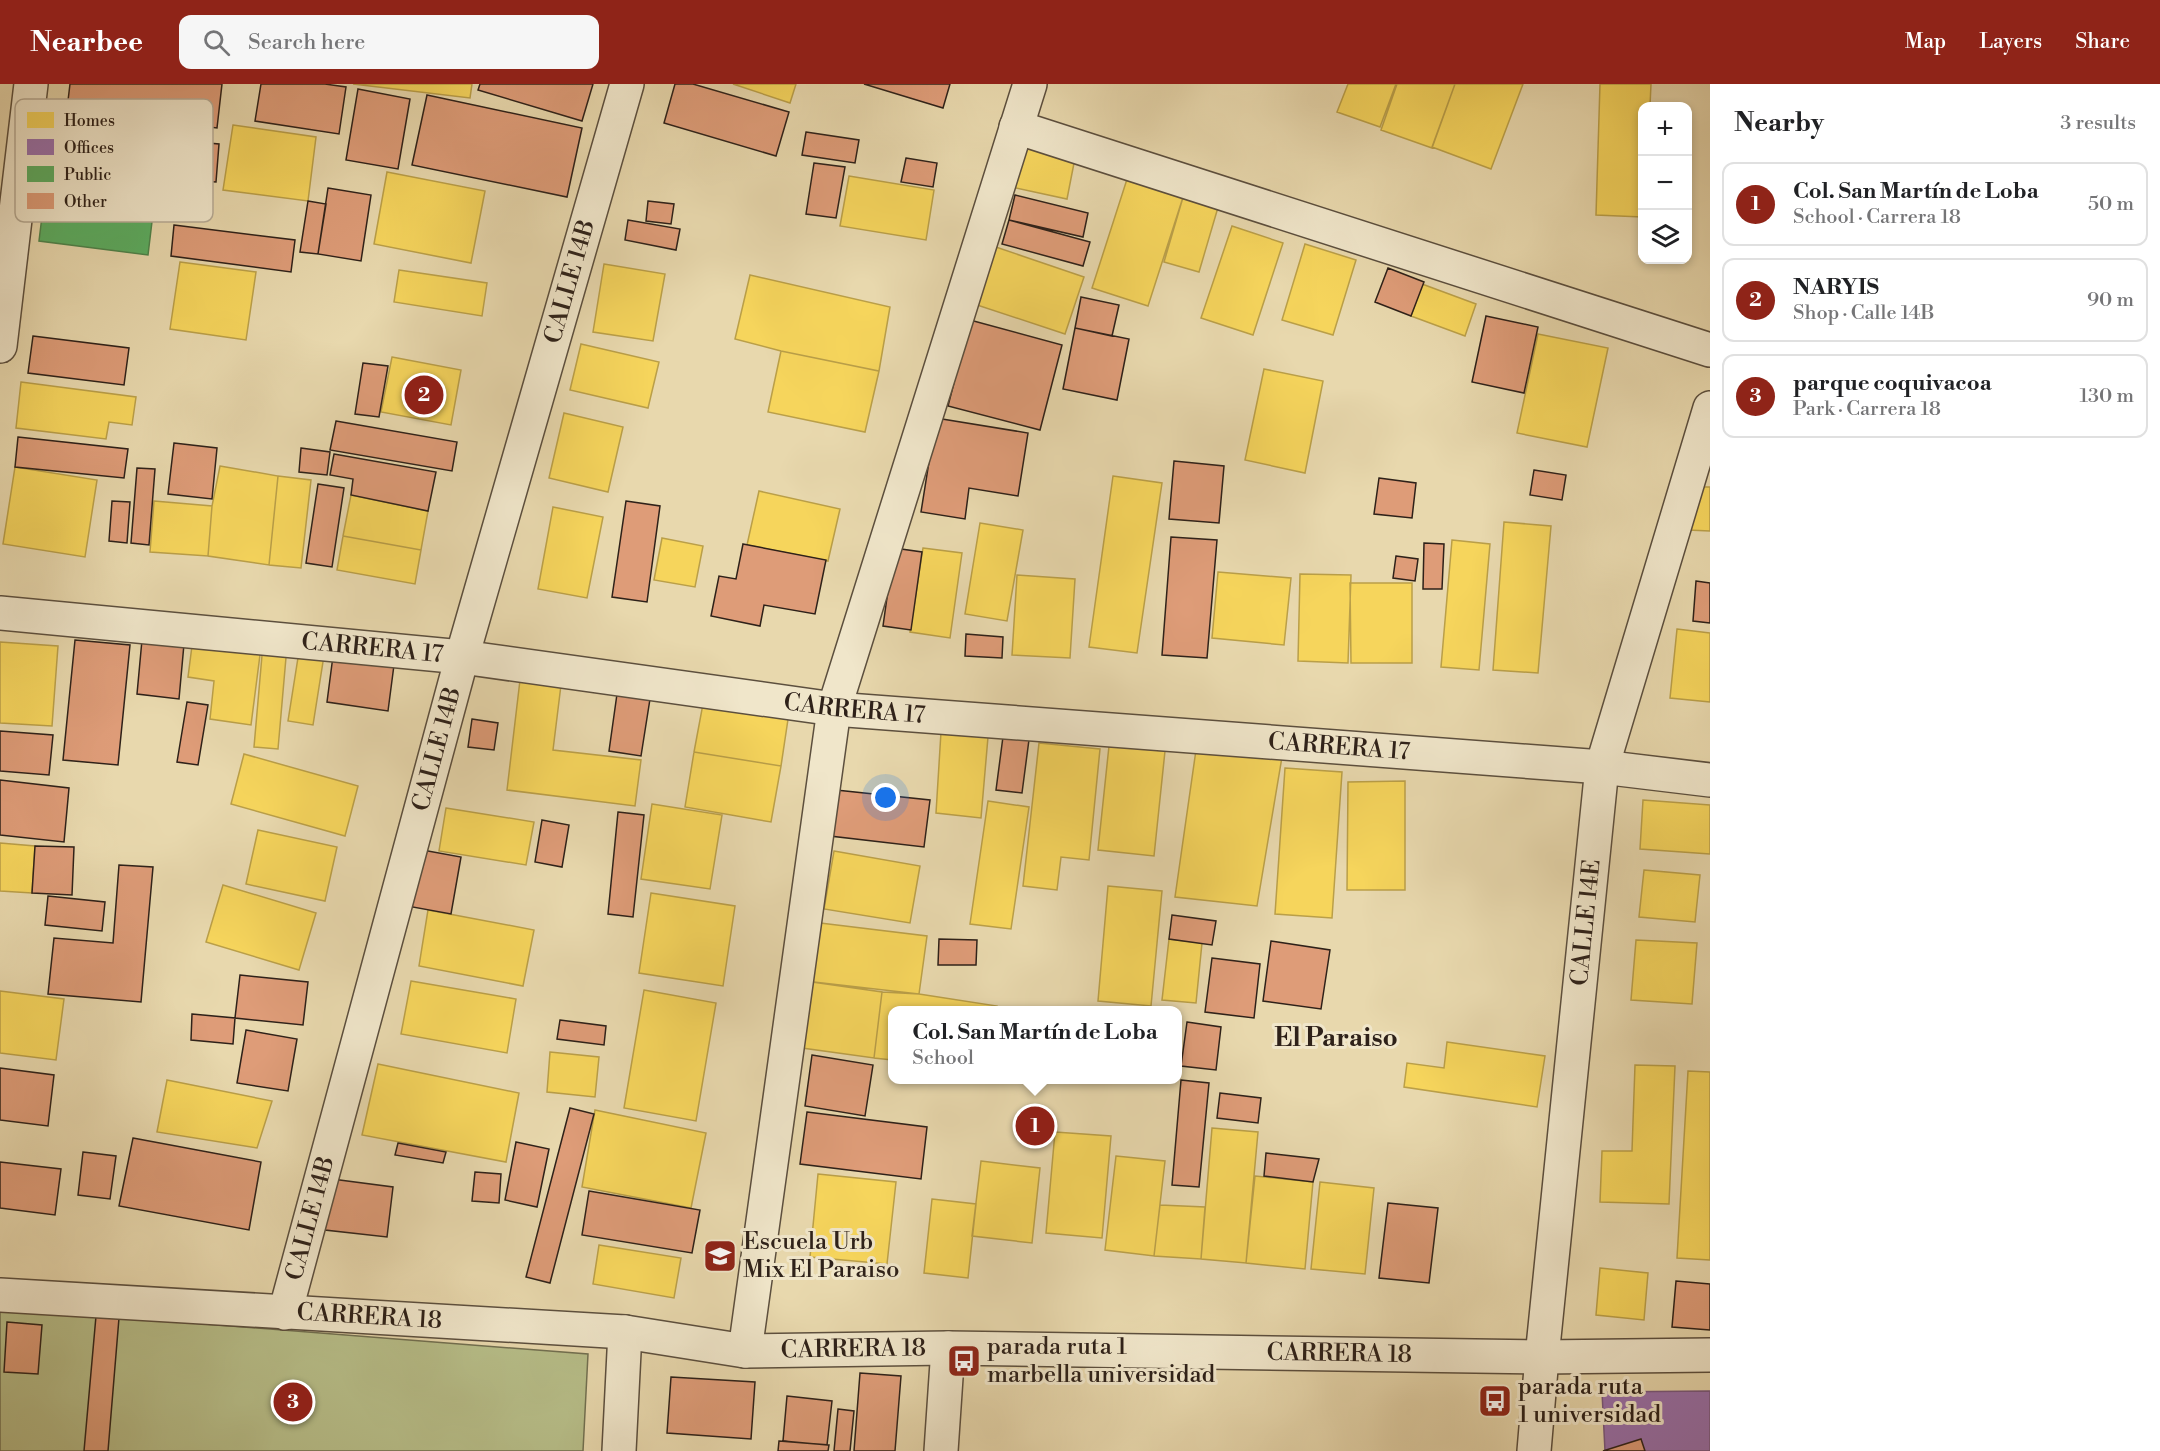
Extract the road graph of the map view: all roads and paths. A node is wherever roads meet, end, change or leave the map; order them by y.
1 (31, 84) edge
2 (627, 84) edge
3 (1030, 84) edge
4 (29, 99) edge
5 (1016, 127) junction
6 (15, 219) edge
7 (0, 346) edge
8 (1710, 350) edge
9 (1710, 408) edge
10 (0, 613) edge
11 (462, 657) junction
12 (834, 709) junction
13 (1602, 767) junction
14 (1710, 780) edge
15 (0, 1295) edge
16 (285, 1313) junction
17 (625, 1332) junction
18 (948, 1348) junction
19 (745, 1351) junction
20 (1710, 1355) edge
21 (1542, 1357) junction
22 (619, 1451) edge
23 (941, 1451) edge
24 (1534, 1451) edge

1 - 4 street
2 - 11 street, CALLE 14B
3 - 5 street
5 - 8 street
5 - 12 street
6 - 7 street
9 - 13 street, CALLE 14E
10 - 11 street, CARRERA 17
11 - 12 street, CARRERA 17
11 - 16 street, CALLE 14B
12 - 13 street, CARRERA 17
12 - 19 street
13 - 14 street, CARRERA 17
13 - 21 street, CALLE 14E
15 - 16 street, CARRERA 18
16 - 17 street, CARRERA 18
17 - 19 street, CARRERA 18
17 - 22 street
18 - 19 street, CARRERA 18
18 - 21 street, CARRERA 18
18 - 23 street
20 - 21 street, CARRERA 18
21 - 24 street, CALLE 14E

